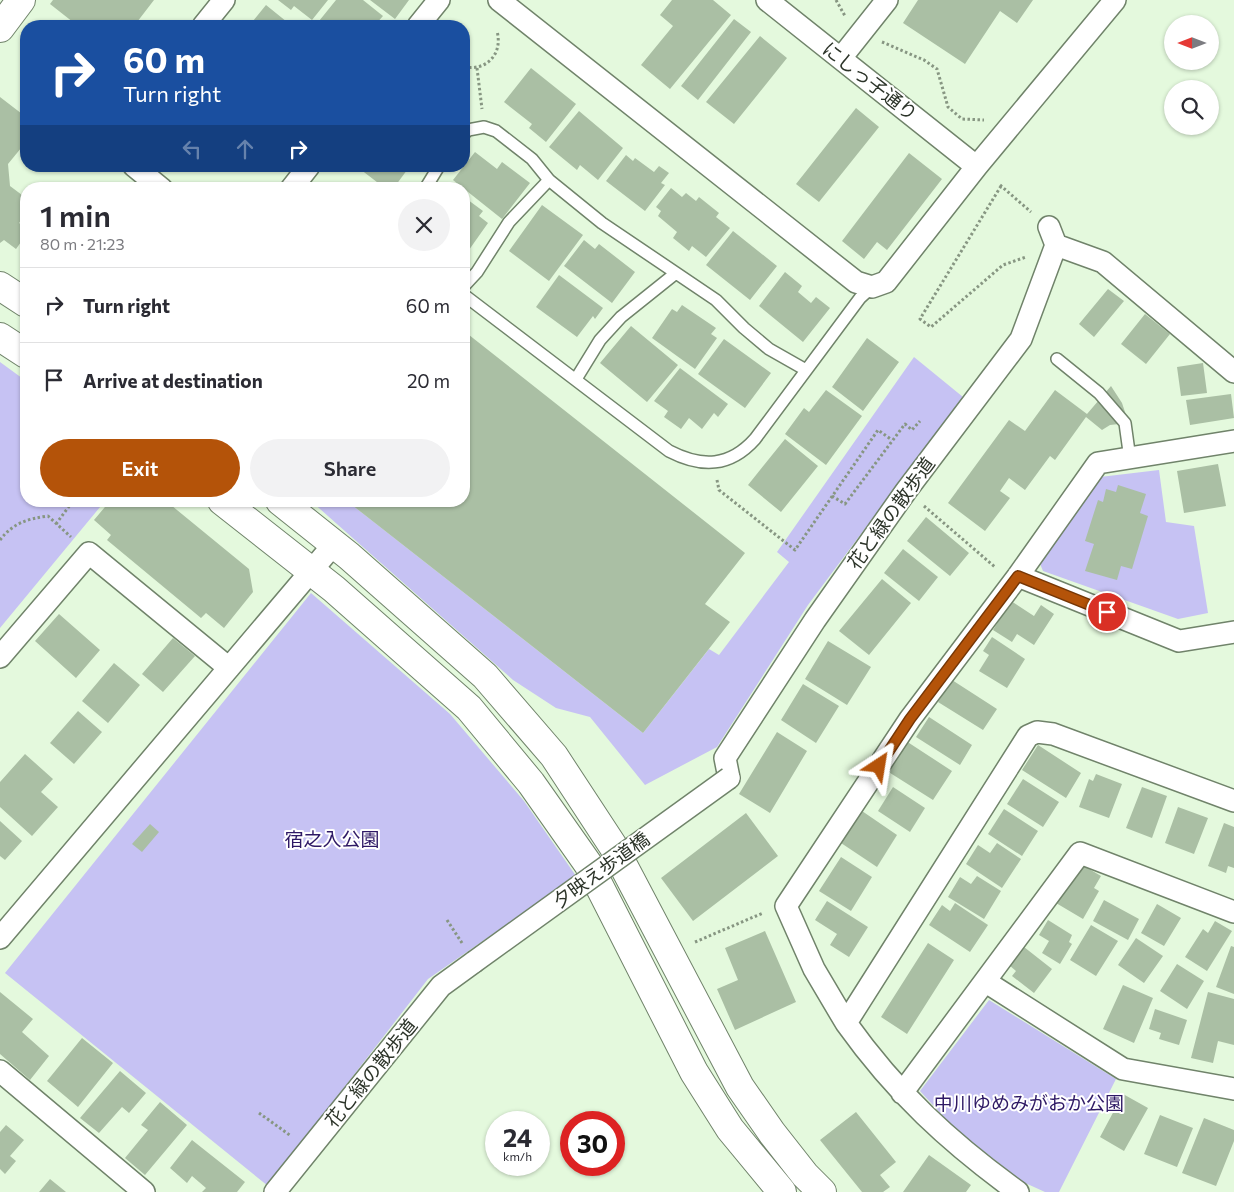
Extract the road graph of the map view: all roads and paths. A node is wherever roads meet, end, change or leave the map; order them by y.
1 (21, 0) edge
2 (224, 0) edge
3 (439, 0) edge
4 (498, 0) edge
5 (767, 0) edge
6 (836, 0) edge
7 (887, 0) edge
8 (1115, 0) edge
9 (208, 20) edge
10 (423, 20) edge
11 (494, 26) dead end
12 (0, 28) edge
13 (862, 32) junction
14 (841, 58) junction
15 (470, 68) edge
16 (477, 68) junction
17 (987, 120) dead end
18 (484, 127) junction
19 (470, 130) edge
20 (972, 163) dead end
21 (141, 172) edge
22 (304, 172) edge
23 (549, 180) junction
24 (153, 182) edge
25 (296, 182) edge
26 (1052, 236) junction
27 (676, 273) junction
28 (470, 280) edge
29 (0, 286) edge
30 (872, 287) junction
31 (20, 299) edge
32 (470, 300) edge
33 (0, 337) edge
34 (20, 350) edge
35 (1057, 359) dead end
36 (806, 370) junction
37 (1234, 372) edge
38 (576, 379) junction
39 (920, 421) dead end
40 (892, 440) junction
41 (1234, 441) edge
42 (1130, 459) junction
43 (714, 462) junction
44 (906, 491) junction
45 (832, 496) junction
46 (69, 507) edge
47 (230, 507) edge
48 (288, 507) edge
49 (56, 524) junction
50 (0, 540) edge
51 (334, 544) junction
52 (89, 553) junction
53 (311, 571) junction
54 (1018, 576) junction
55 (1234, 632) edge
56 (0, 657) edge
57 (229, 668) junction
58 (729, 778) joint
59 (1234, 801) edge
60 (786, 906) junction
61 (1234, 912) edge
62 (0, 938) edge
63 (669, 953) junction
64 (474, 962) joint
65 (986, 982) junction
66 (846, 1023) junction
67 (0, 1071) edge
68 (1234, 1088) edge
69 (902, 1092) junction
70 (259, 1113) dead end
71 (310, 1149) junction
72 (144, 1192) edge
73 (275, 1192) edge
74 (782, 1192) edge
75 (822, 1192) edge
76 (1018, 1192) edge

1 - 12 street
2 - 9 street
3 - 10 street
4 - 30 street
5 - 14 street, にしっ子通り
6 - 13 path
7 - 13 street
8 - 30 street
11 - 16 path
13 - 14 street
13 - 17 path
14 - 20 street, にしっ子通り
15 - 16 path
16 - 18 path
18 - 19 lane
18 - 23 lane
21 - 24 street
22 - 25 street
23 - 27 lane
23 - 28 lane
26 - 26 path
26 - 37 street
26 - 44 street, 花と緑の散歩道
27 - 36 lane
27 - 38 lane
29 - 31 street
30 - 36 lane
32 - 38 lane
33 - 34 street
35 - 42 lane
36 - 43 lane
38 - 43 lane
39 - 40 path
40 - 45 path
40 - 45 path
41 - 42 street
42 - 54 street
43 - 45 path
44 - 54 path
44 - 58 street, 花と緑の散歩道
46 - 49 path
47 - 53 street
48 - 51 street
49 - 50 path
49 - 52 path
51 - 53 street
51 - 63 street
52 - 56 street
52 - 57 street
53 - 57 street
53 - 74 street
54 - 55 street
54 - 60 street
57 - 62 street
58 - 64 street, 夕映え歩道橋, bridge
59 - 66 street
60 - 63 path
60 - 66 street
61 - 65 street
63 - 75 street
64 - 71 street, 花と緑の散歩道
65 - 68 street
65 - 69 street
66 - 69 street
67 - 72 street
69 - 76 street
70 - 71 path
71 - 73 street, 花と緑の散歩道

